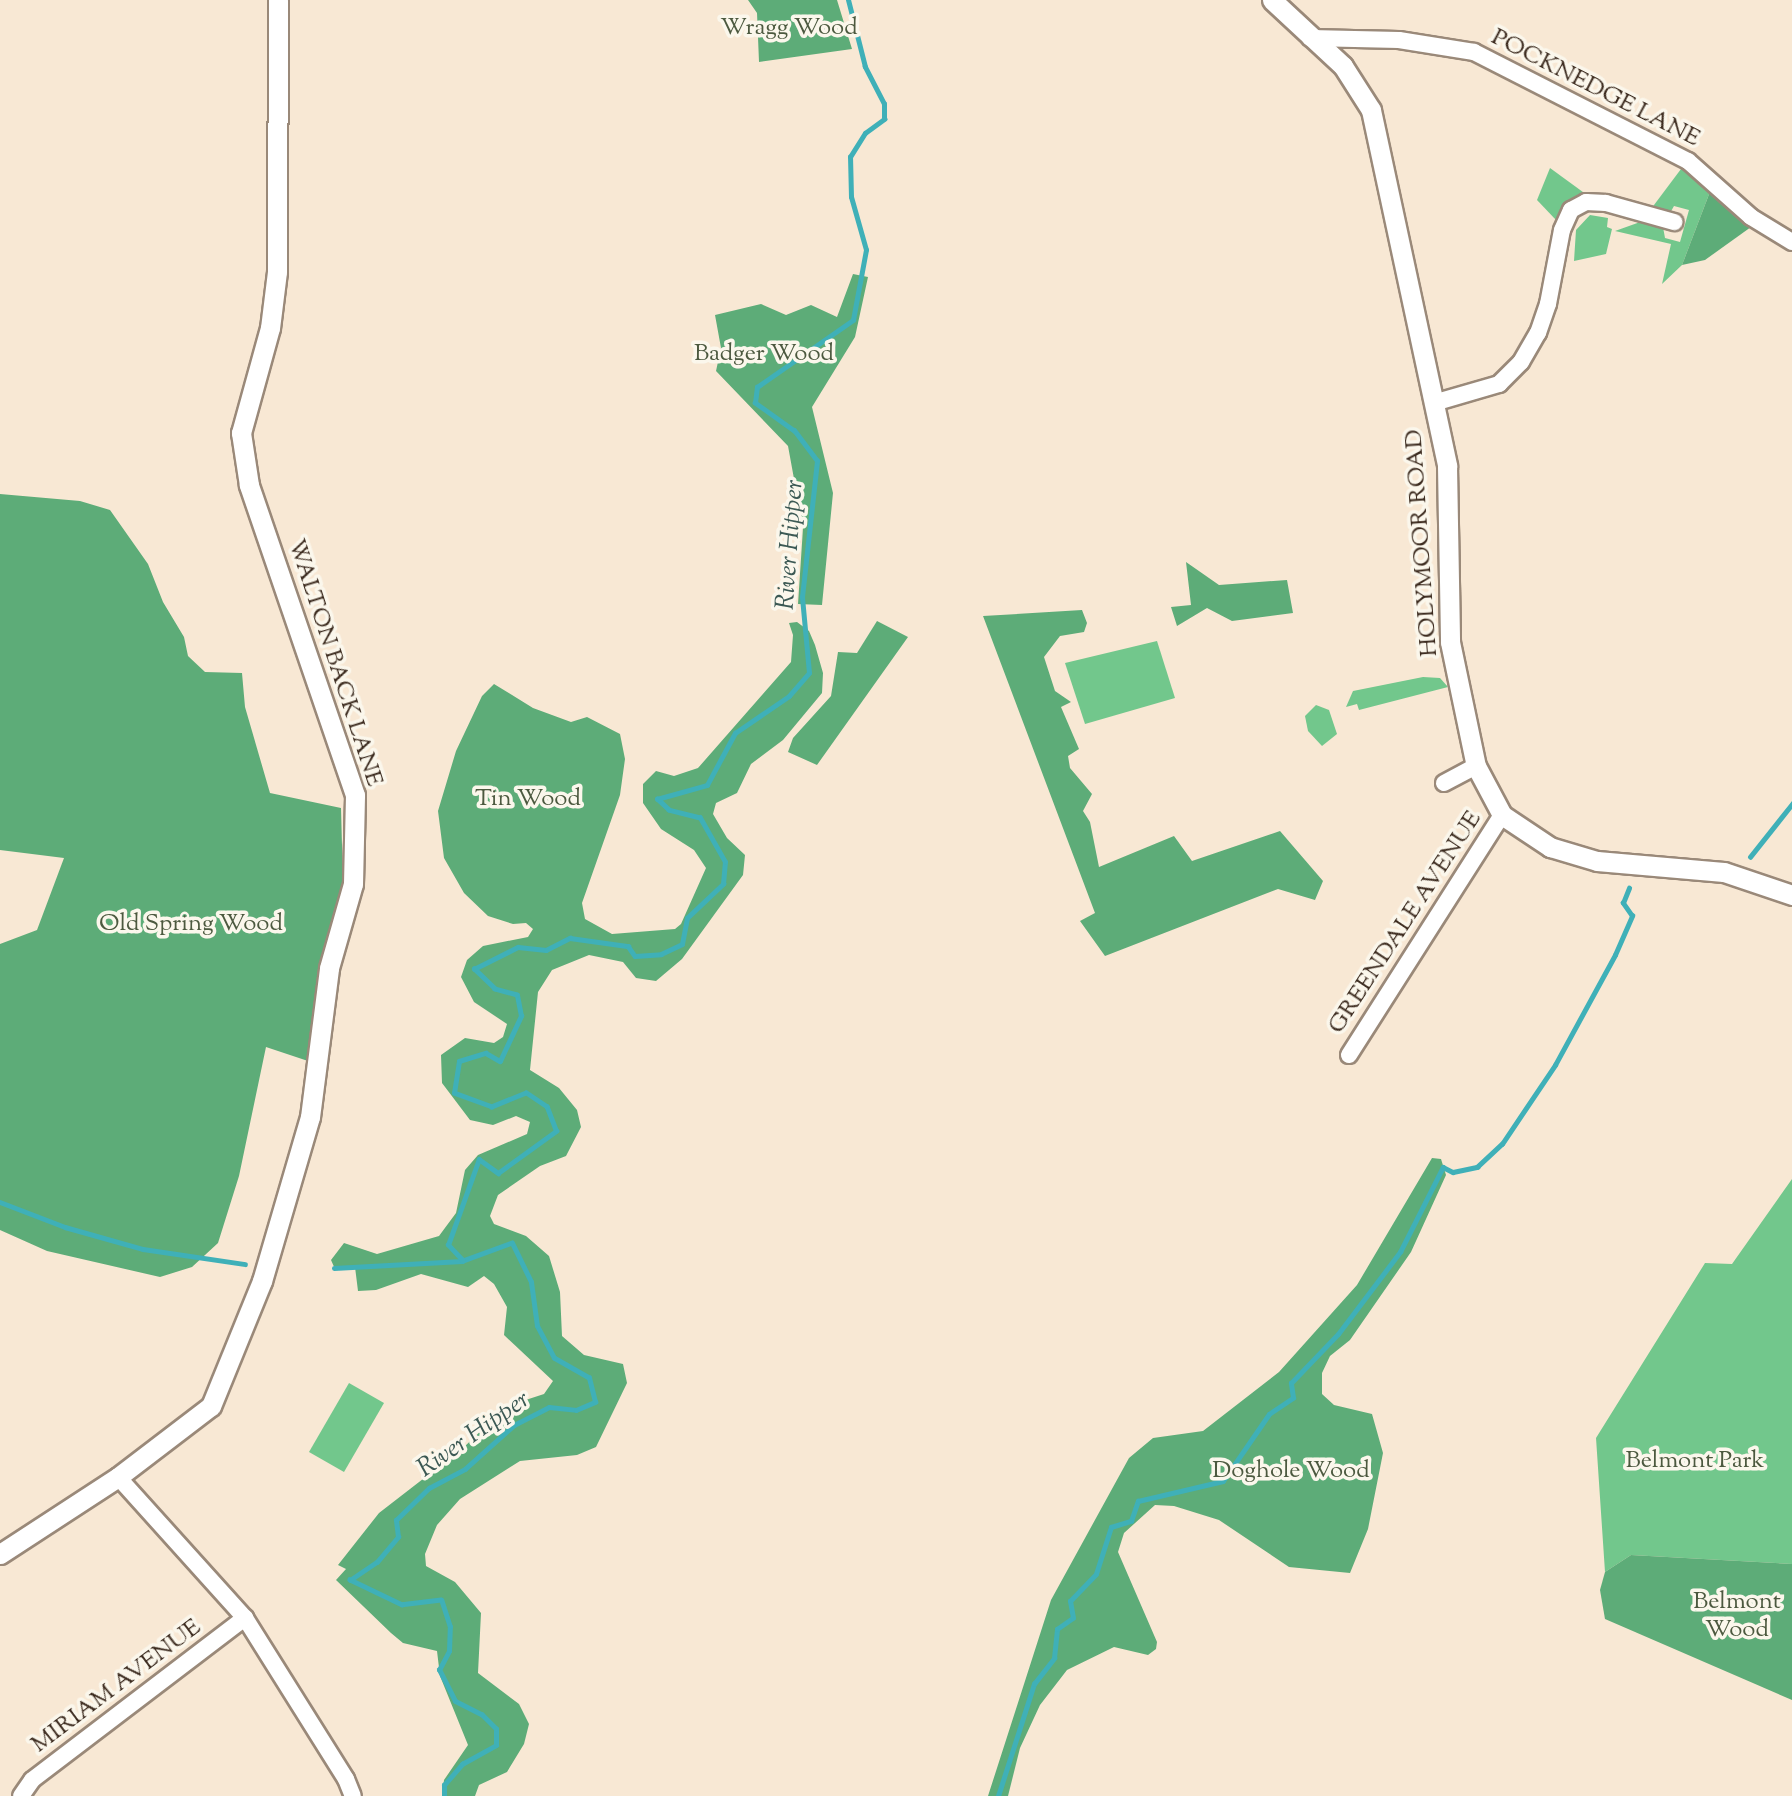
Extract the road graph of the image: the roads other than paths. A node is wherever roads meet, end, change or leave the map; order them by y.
1 (278, 0) edge
2 (1272, 0) edge
3 (1310, 38) junction
4 (1674, 222) dead end
5 (1792, 242) edge
6 (1437, 402) junction
7 (1476, 766) junction
8 (1444, 783) dead end
9 (1502, 815) junction
10 (1792, 895) edge
11 (1349, 1055) dead end
12 (118, 1477) junction
13 (0, 1554) edge
14 (245, 1618) junction
15 (21, 1796) edge
16 (353, 1796) edge

1 - 12 street, WALTON BACK LANE
2 - 3 street, HOLYMOOR ROAD
3 - 5 street, POCKNEDGE LANE
3 - 6 street, HOLYMOOR ROAD
4 - 6 street
6 - 7 street, HOLYMOOR ROAD
7 - 8 street
7 - 9 street, HOLYMOOR ROAD
9 - 10 street, HOLYMOOR ROAD
9 - 11 street, GREENDALE AVENUE
12 - 13 street, WALTON BACK LANE
12 - 14 street
14 - 15 street, MIRIAM AVENUE
14 - 16 street

